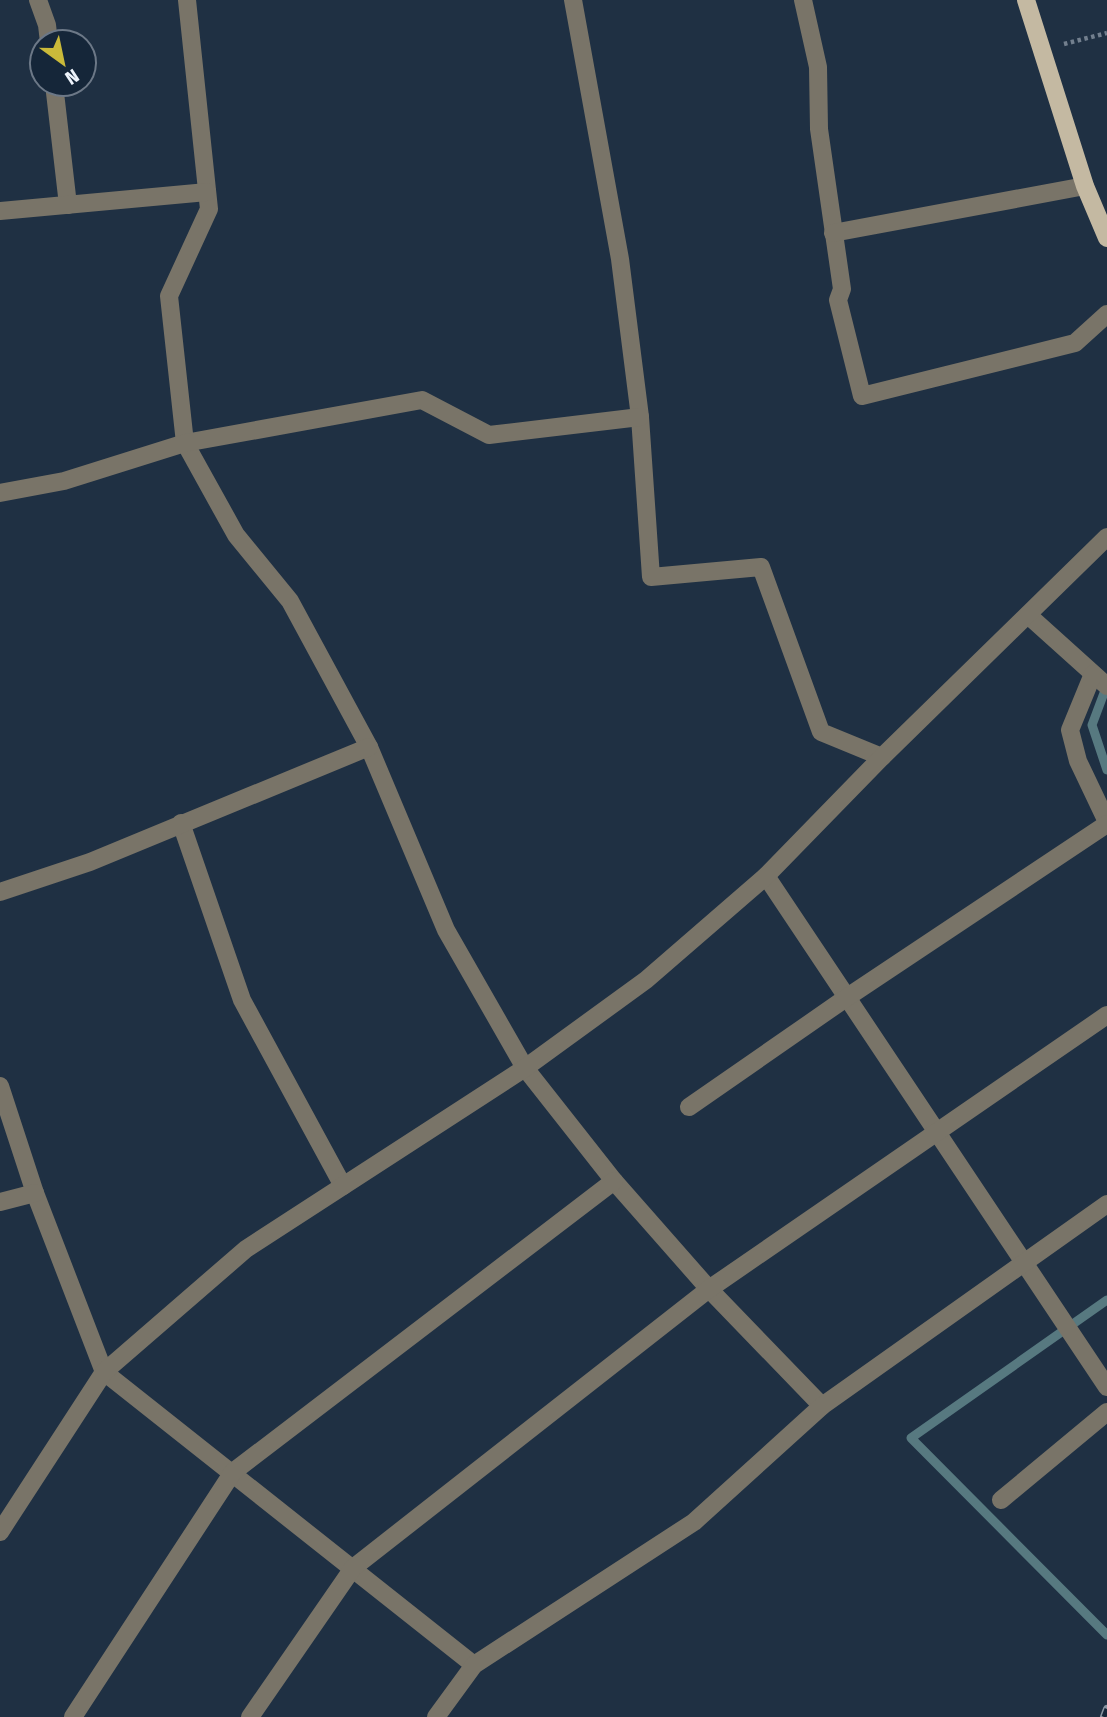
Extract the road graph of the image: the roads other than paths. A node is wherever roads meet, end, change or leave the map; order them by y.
1 (38, 0) edge
2 (187, 0) edge
3 (573, 0) edge
4 (803, 0) edge
5 (1026, 0) edge
6 (47, 28) edge
7 (56, 98) edge
8 (1085, 186) junction
9 (207, 192) junction
10 (68, 205) junction
11 (0, 211) edge
12 (833, 233) junction
13 (1107, 238) edge
14 (1107, 314) edge
15 (640, 417) junction
16 (185, 443) junction
17 (0, 494) edge
18 (1107, 537) edge
19 (1028, 615) junction
20 (1100, 680) edge
21 (369, 747) junction
22 (882, 757) junction
23 (181, 822) junction
24 (1107, 823) edge
25 (766, 876) junction
26 (0, 892) edge
27 (846, 998) junction
28 (1107, 1015) edge
29 (525, 1068) junction
30 (0, 1086) edge
31 (689, 1107) dead end
32 (937, 1130) junction
33 (614, 1181) junction
34 (343, 1186) junction
35 (35, 1193) junction
36 (0, 1202) edge
37 (1107, 1204) edge
38 (1024, 1262) junction
39 (709, 1289) junction
40 (104, 1372) junction
41 (1107, 1387) edge
42 (822, 1406) junction
43 (1107, 1412) edge
44 (233, 1472) junction
45 (1001, 1500) dead end
46 (0, 1532) edge
47 (353, 1568) junction
48 (474, 1665) junction
49 (73, 1717) edge
50 (250, 1717) edge
51 (436, 1717) edge

1 - 6 street
2 - 9 street
3 - 15 street
4 - 12 street
5 - 8 main road
7 - 10 street
8 - 12 street
8 - 13 main road
9 - 10 street
9 - 16 street
10 - 11 street
12 - 14 street
15 - 16 street
15 - 22 street
16 - 17 street
16 - 21 street
18 - 19 street
19 - 20 street
19 - 22 street
20 - 24 street
21 - 23 street
21 - 29 street
22 - 25 street
23 - 26 street
23 - 34 street
24 - 27 street
25 - 27 street
25 - 29 street
27 - 31 street
27 - 32 street
28 - 32 street
29 - 33 street
29 - 34 street
30 - 35 street
32 - 38 street
32 - 39 street
33 - 39 street
33 - 44 street
34 - 40 street
35 - 36 street
35 - 40 street
37 - 38 street
38 - 41 street
38 - 42 street
39 - 42 street
39 - 47 street
40 - 44 street
40 - 46 street
42 - 48 street
43 - 45 street
44 - 47 street
44 - 49 street
47 - 48 street
47 - 50 street
48 - 51 street

